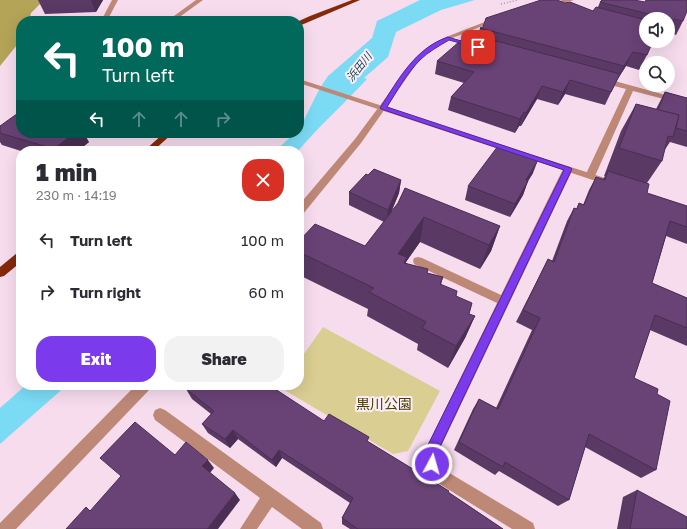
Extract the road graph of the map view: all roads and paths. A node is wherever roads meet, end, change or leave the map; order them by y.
1 (115, 0) edge
2 (200, 0) edge
3 (356, 0) edge
4 (572, 0) edge
5 (541, 6) edge
6 (107, 16) edge
7 (177, 16) edge
8 (505, 17) edge
9 (304, 22) edge
10 (448, 38) junction
11 (463, 42) edge
12 (592, 77) edge
13 (304, 83) edge
14 (630, 88) junction
15 (687, 103) edge
16 (380, 107) junction
17 (163, 138) edge
18 (154, 146) edge
19 (568, 169) junction
20 (590, 176) junction
21 (618, 185) edge
22 (304, 206) edge
23 (16, 260) edge
24 (418, 261) dead end
25 (0, 273) edge
26 (504, 301) junction
27 (140, 390) edge
28 (160, 415) dead end
29 (270, 496) junction
30 (5, 529) edge
31 (248, 529) edge
32 (315, 529) edge
33 (527, 529) edge

1 - 6 street
2 - 7 street
3 - 9 highway
4 - 5 street
8 - 10 street
10 - 11 street
10 - 16 street
12 - 14 street
13 - 16 street
14 - 15 street
14 - 20 street
16 - 19 street
16 - 22 street
17 - 18 highway
19 - 20 street
19 - 26 street
20 - 21 street
23 - 25 highway
24 - 26 street
26 - 33 street
27 - 30 street
28 - 29 street
29 - 31 street
29 - 32 street

